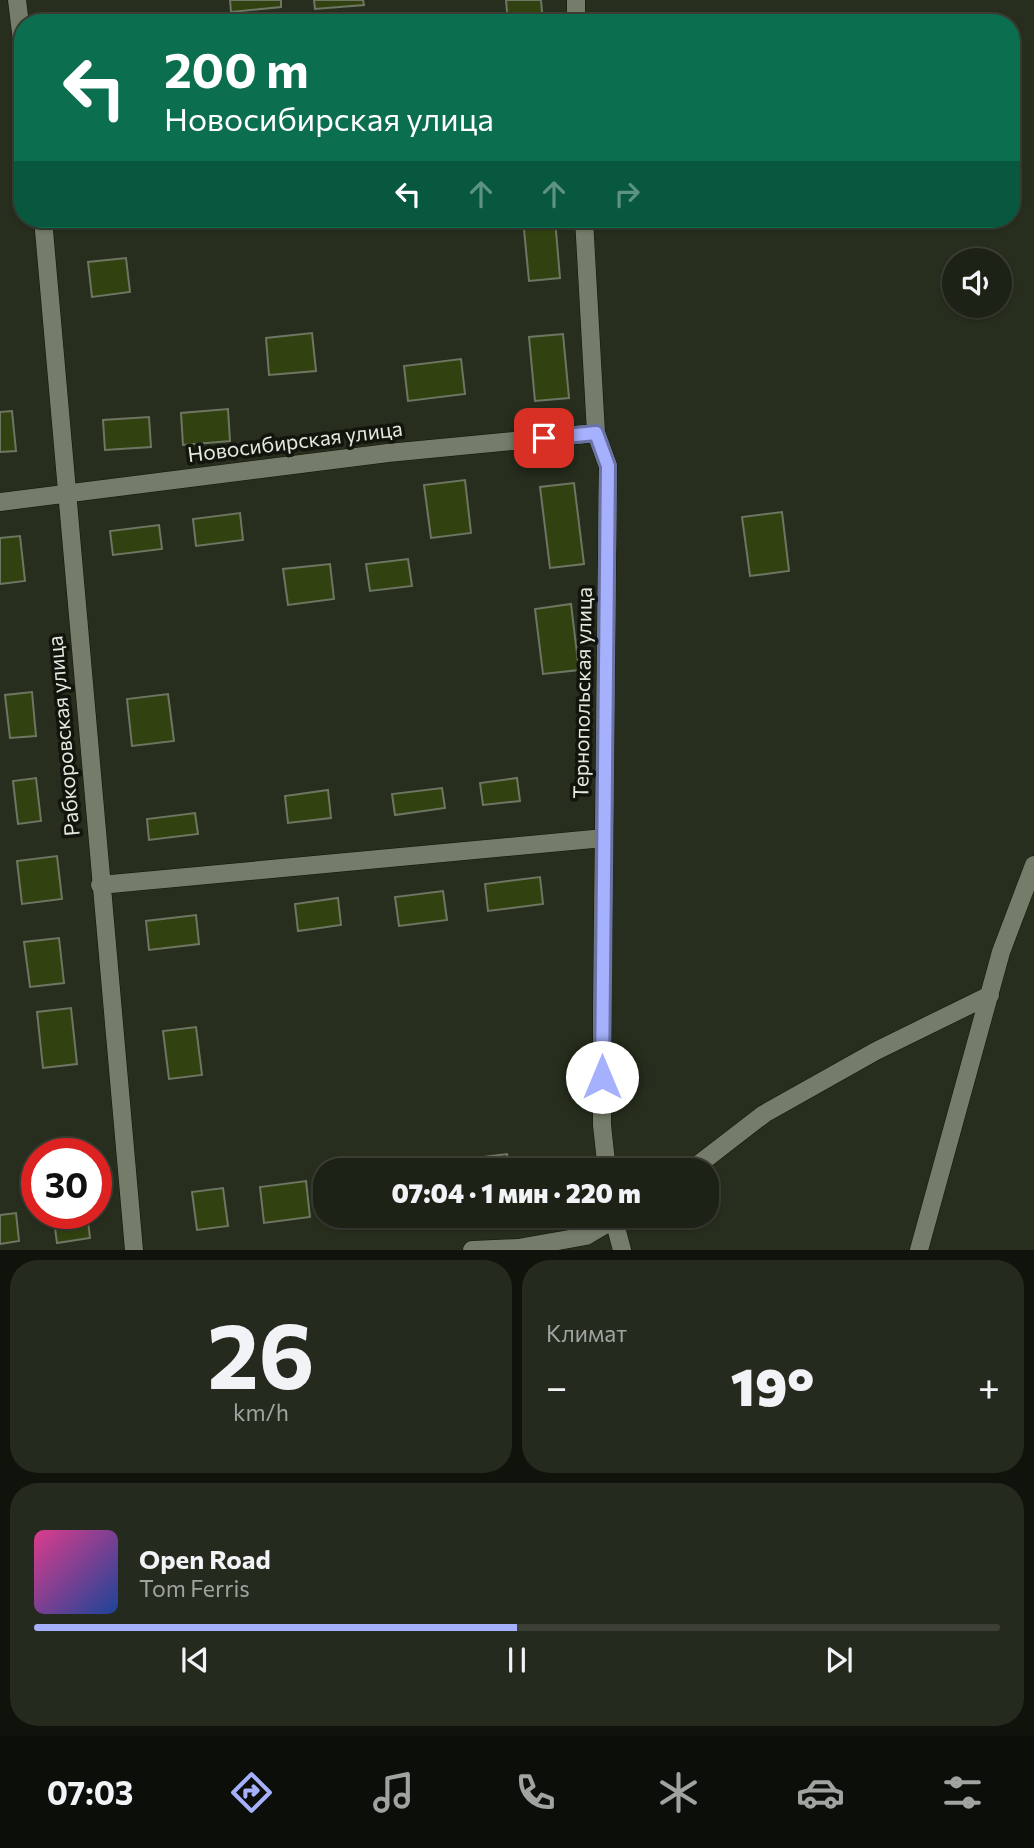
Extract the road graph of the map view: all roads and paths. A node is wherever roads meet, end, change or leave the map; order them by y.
1 (44, 228) edge
2 (585, 228) edge
3 (596, 433) junction
4 (65, 494) junction
5 (0, 502) edge
6 (604, 838) junction
7 (1034, 864) edge
8 (100, 885) junction
9 (989, 995) junction
10 (606, 1158) edge
11 (707, 1158) edge
12 (599, 1228) edge
13 (617, 1228) edge
14 (134, 1250) edge
15 (472, 1250) edge
16 (622, 1250) edge
17 (919, 1250) edge

1 - 4 street, Рабкоровская улица
2 - 3 street, Тернопольская улица
3 - 4 street, Новосибирская улица
3 - 6 street, Тернопольская улица
4 - 5 street, Новосибирская улица
4 - 8 street, Рабкоровская улица
6 - 8 street
6 - 10 street, Тернопольская улица
7 - 9 street
8 - 14 street, Рабкоровская улица
9 - 11 street
9 - 17 street
12 - 15 street
13 - 16 street

